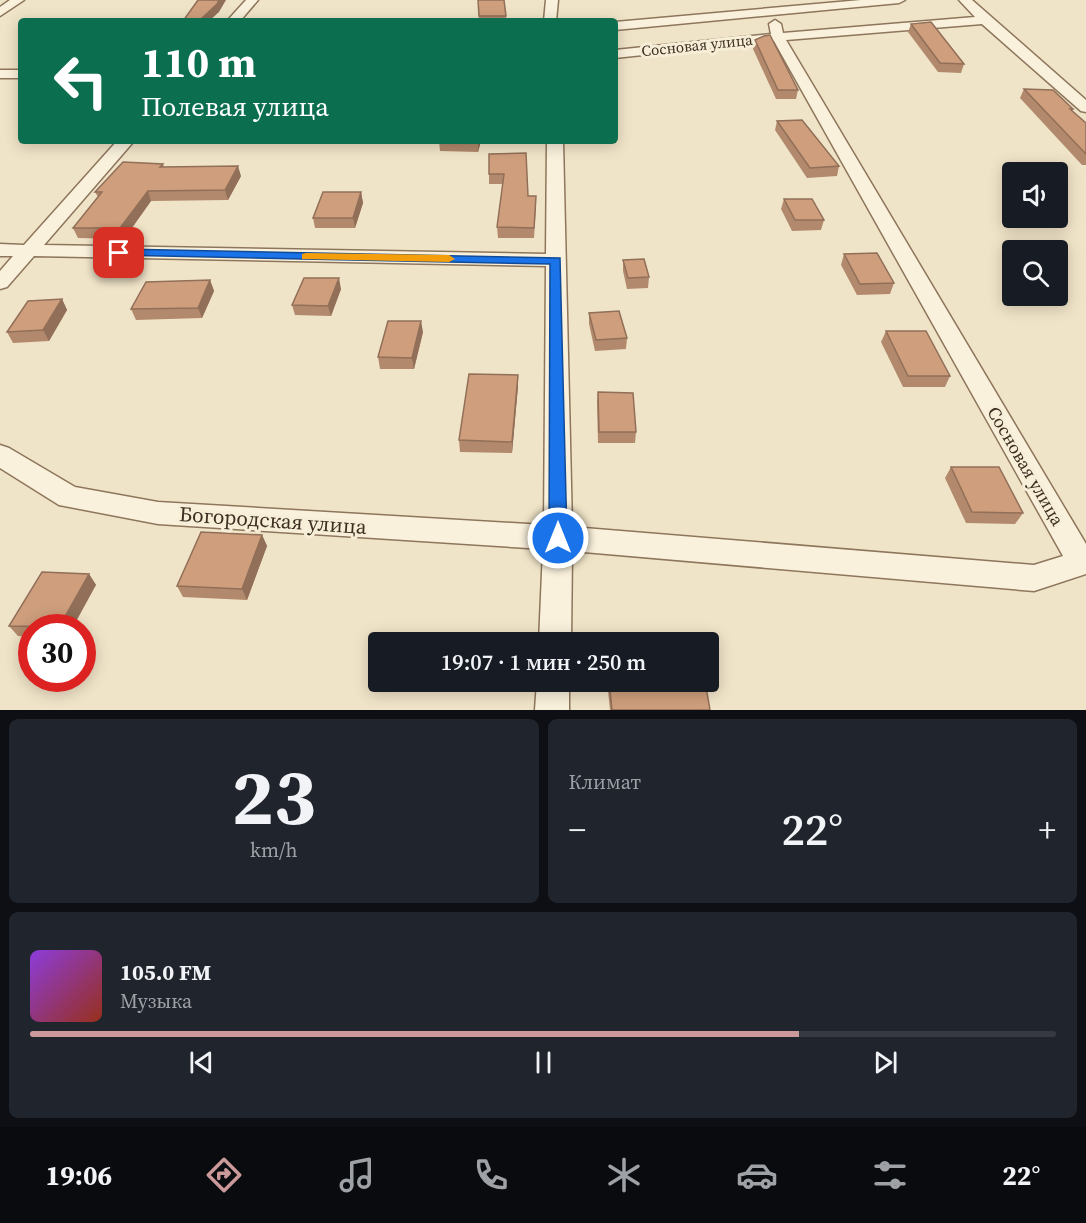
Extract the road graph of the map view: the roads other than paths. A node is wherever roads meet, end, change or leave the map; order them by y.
1 (18, 0) edge
2 (252, 0) edge
3 (552, 0) edge
4 (765, 0) edge
5 (899, 0) edge
6 (966, 0) edge
7 (0, 12) edge
8 (772, 12) junction
9 (236, 18) edge
10 (550, 18) edge
11 (985, 20) junction
12 (618, 26) edge
13 (778, 37) junction
14 (618, 54) edge
15 (0, 74) edge
16 (18, 74) edge
17 (1086, 108) edge
18 (123, 144) edge
19 (555, 144) edge
20 (0, 250) edge
21 (27, 251) junction
22 (556, 260) junction
23 (0, 283) edge
24 (0, 455) edge
25 (558, 538) junction
26 (555, 632) edge
27 (553, 692) edge
28 (552, 710) edge

1 - 7 street
2 - 9 street
3 - 10 street
4 - 8 street, Сосновая улица
5 - 8 street
6 - 11 street
8 - 12 street
8 - 13 street, Сосновая улица
11 - 13 street
11 - 17 street
13 - 14 street, Сосновая улица
13 - 25 street, Сосновая улица
15 - 16 street
18 - 21 street
19 - 22 street
20 - 21 street
21 - 22 street
21 - 23 street
22 - 25 street
24 - 25 street, Богородская улица
25 - 26 street
27 - 28 street

